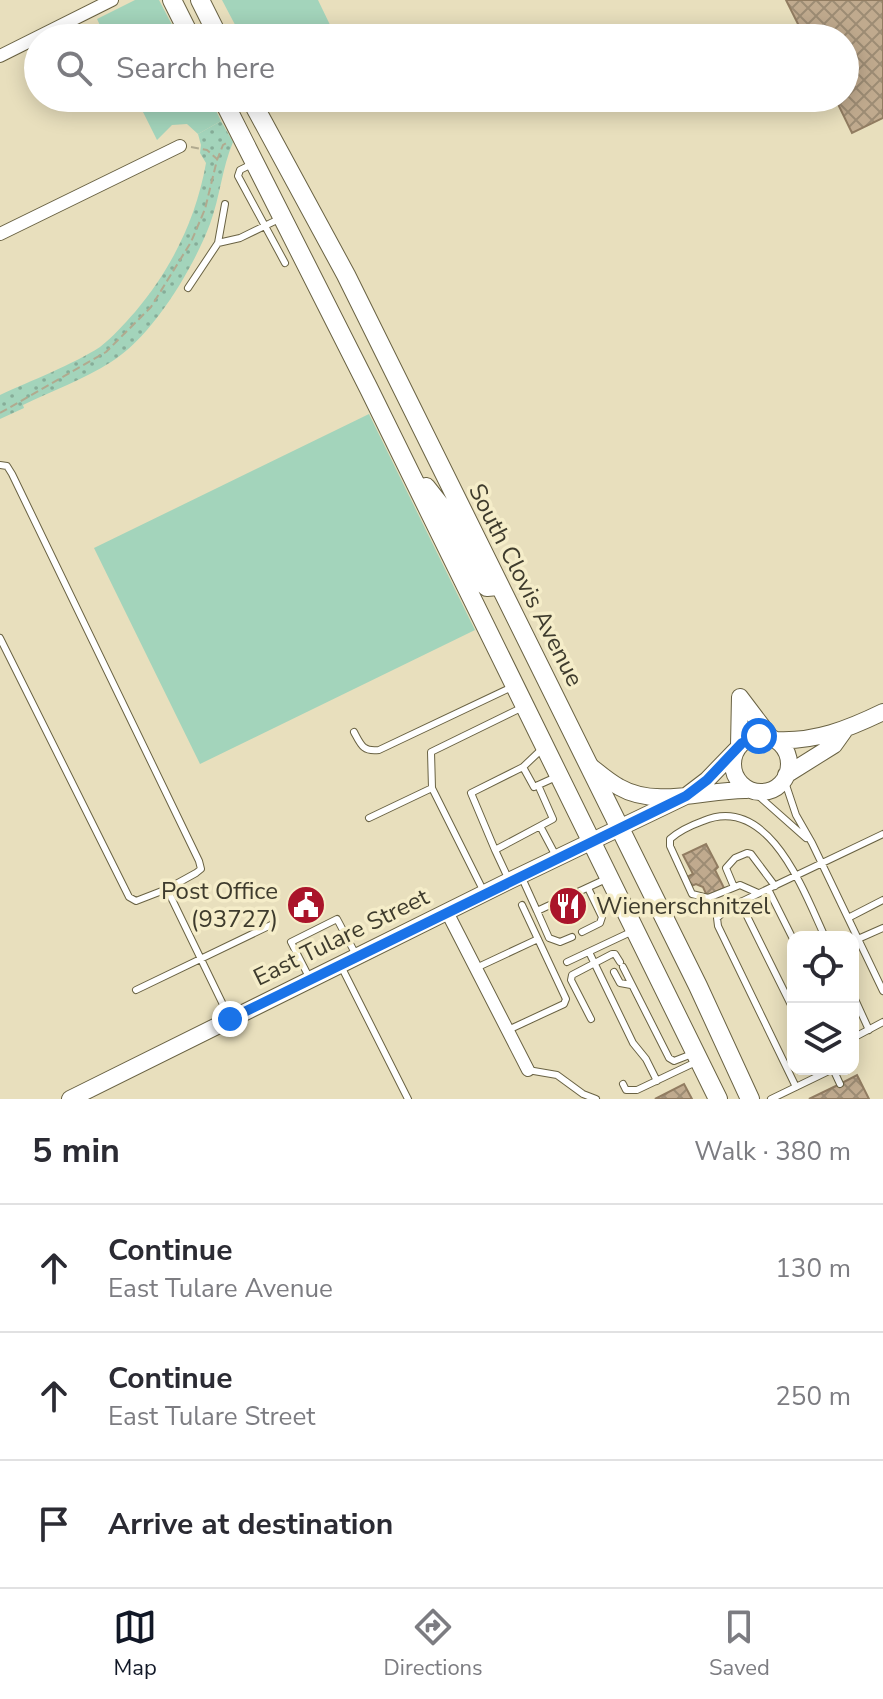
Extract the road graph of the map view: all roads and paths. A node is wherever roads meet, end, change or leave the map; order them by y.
1 (112, 0) edge
2 (172, 0) edge
3 (187, 0) edge
4 (200, 0) edge
5 (210, 19) junction
6 (64, 24) edge
7 (184, 24) edge
8 (212, 24) edge
9 (24, 44) edge
10 (0, 56) edge
11 (229, 112) edge
12 (258, 112) edge
13 (241, 134) junction
14 (180, 146) joint
15 (217, 160) junction
16 (255, 162) junction
17 (225, 204) dead end
18 (283, 217) junction
19 (264, 226) junction
20 (0, 234) edge
21 (218, 243) junction
22 (285, 263) dead end
23 (188, 288) dead end
24 (0, 413) edge
25 (406, 463) junction
26 (0, 465) edge
27 (498, 586) junction
28 (0, 638) edge
29 (515, 685) junction
30 (525, 706) junction
31 (883, 713) edge
32 (844, 731) junction
33 (354, 732) dead end
34 (773, 739) junction
35 (545, 747) junction
36 (738, 748) junction
37 (589, 765) junction
38 (523, 767) junction
39 (559, 776) junction
40 (785, 777) junction
41 (538, 785) junction
42 (432, 788) junction
43 (750, 790) junction
44 (686, 796) junction
45 (369, 818) dead end
46 (540, 826) junction
47 (620, 827) junction
48 (883, 834) edge
49 (591, 841) junction
50 (812, 843) junction
51 (495, 850) junction
52 (557, 858) junction
53 (822, 864) junction
54 (796, 876) junction
55 (610, 877) junction
56 (515, 878) junction
57 (734, 887) junction
58 (772, 887) junction
59 (588, 888) junction
60 (167, 889) junction
61 (484, 893) junction
62 (758, 893) junction
63 (883, 900) edge
64 (740, 902) junction
65 (522, 905) dead end
66 (537, 911) junction
67 (447, 912) junction
68 (848, 918) junction
69 (271, 925) dead end
70 (883, 928) edge
71 (635, 930) junction
72 (790, 931) edge
73 (822, 931) edge
74 (854, 931) edge
75 (582, 932) dead end
76 (572, 937) dead end
77 (538, 939) junction
78 (859, 939) edge
79 (859, 941) edge
80 (589, 952) junction
81 (357, 957) junction
82 (606, 957) junction
83 (201, 958) junction
84 (567, 962) dead end
85 (594, 962) junction
86 (340, 965) junction
87 (476, 968) junction
88 (880, 976) edge
89 (310, 979) junction
90 (631, 985) junction
91 (136, 990) dead end
92 (883, 991) edge
93 (790, 1003) edge
94 (857, 1003) edge
95 (230, 1019) junction
96 (591, 1019) dead end
97 (883, 1022) edge
98 (508, 1030) junction
99 (869, 1030) junction
100 (859, 1035) edge
101 (697, 1056) junction
102 (528, 1070) joint
103 (817, 1075) edge
104 (836, 1075) edge
105 (657, 1081) junction
106 (623, 1084) dead end
107 (840, 1084) dead end
108 (796, 1087) junction
109 (70, 1099) edge
110 (408, 1099) edge
111 (596, 1099) edge
112 (718, 1099) edge
113 (750, 1099) edge
114 (771, 1099) edge

1 - 6 street
2 - 7 main road
3 - 5 main road
4 - 5 main road
5 - 8 main road
9 - 10 street
11 - 13 main road
12 - 27 main road, South Clovis Avenue
13 - 15 path
13 - 16 main road
14 - 15 path
14 - 20 street
15 - 24 path
16 - 18 main road
16 - 19 lane
17 - 21 lane
18 - 19 lane
18 - 25 main road
19 - 21 lane
19 - 22 lane
21 - 23 lane
25 - 27 main road
25 - 29 main road
26 - 60 lane
27 - 37 main road, South Clovis Avenue
28 - 60 lane
29 - 30 main road
29 - 33 lane
30 - 35 main road
30 - 42 lane
31 - 32 street
32 - 34 street
32 - 40 street
34 - 36 street
34 - 36 street
34 - 40 street
35 - 38 lane
35 - 39 main road
36 - 43 street
36 - 44 street
37 - 44 street
37 - 47 main road, South Clovis Avenue
38 - 41 lane
38 - 51 lane
39 - 41 lane
39 - 49 main road
40 - 43 street
40 - 50 lane
41 - 46 lane
42 - 45 lane
42 - 61 lane
43 - 44 street
43 - 50 lane
44 - 47 street, East Tulare Street
46 - 51 lane
46 - 52 lane
47 - 49 street, East Tulare Street
47 - 113 main road, South Clovis Avenue
48 - 53 lane
49 - 52 street, East Tulare Street
49 - 55 main road
50 - 53 lane
51 - 56 lane
52 - 56 street, East Tulare Street
53 - 54 lane
53 - 68 lane
54 - 57 lane
54 - 58 lane
54 - 73 lane
55 - 59 lane
55 - 71 main road
56 - 61 street, East Tulare Street
56 - 66 lane
57 - 58 lane
57 - 62 lane
58 - 62 lane
58 - 72 lane
59 - 66 lane
59 - 75 lane
60 - 83 lane
61 - 67 street, East Tulare Street
62 - 64 lane
63 - 68 lane
64 - 93 lane
64 - 108 lane
65 - 77 lane
66 - 76 lane
67 - 81 street, East Tulare Street
67 - 87 street
68 - 74 lane
69 - 83 lane
70 - 78 lane
71 - 80 lane
71 - 101 main road
77 - 87 lane
77 - 98 lane
79 - 88 lane
80 - 84 lane
80 - 85 lane
81 - 86 street, East Tulare Street
81 - 89 lane
82 - 85 lane
82 - 90 lane
82 - 90 lane
83 - 91 lane
83 - 95 lane
85 - 96 lane
85 - 105 lane
86 - 89 street, East Tulare Street
86 - 110 lane
87 - 98 street
88 - 92 lane
89 - 95 street, East Tulare Street
90 - 101 lane
94 - 99 lane
95 - 109 street, East Tulare Street
97 - 99 lane
98 - 102 street
99 - 100 lane
101 - 105 lane
101 - 112 main road
102 - 111 lane
103 - 108 lane
104 - 107 lane
105 - 106 lane
108 - 114 lane

